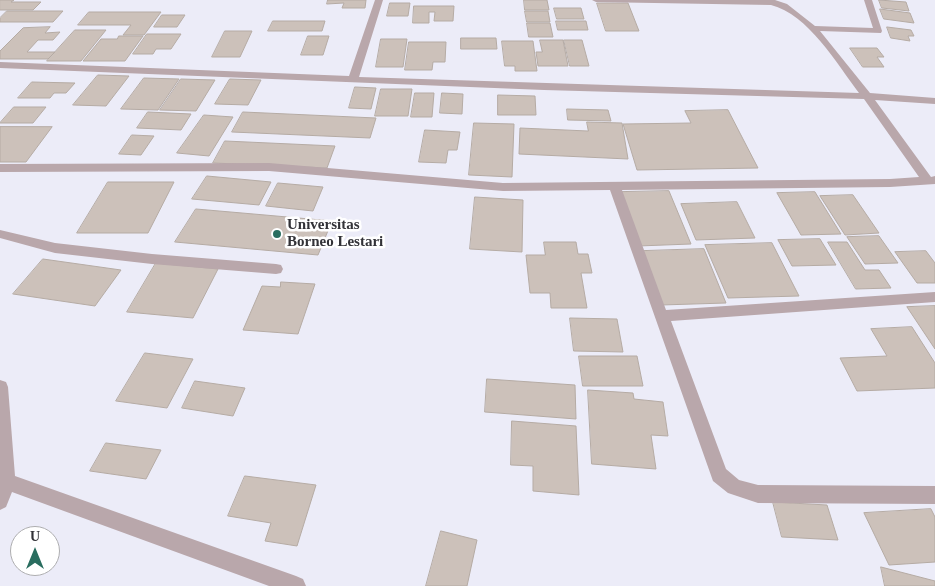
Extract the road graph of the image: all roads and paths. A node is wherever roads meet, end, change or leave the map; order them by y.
1 (379, 0) edge
2 (596, 0) edge
3 (868, 0) edge
4 (771, 1) edge
5 (813, 28) junction
6 (0, 65) edge
7 (353, 79) junction
8 (868, 96) junction
9 (935, 100) edge
10 (0, 168) edge
11 (932, 181) edge
12 (615, 187) junction
13 (0, 234) edge
14 (276, 269) dead end
15 (935, 297) edge
16 (662, 316) junction
17 (0, 387) edge
18 (7, 482) junction
19 (935, 495) edge
20 (0, 500) edge
21 (296, 586) edge

1 - 7 street
2 - 4 street
3 - 5 street
4 - 5 street
5 - 8 street
6 - 7 street
7 - 8 street
8 - 9 street
8 - 11 street
10 - 12 street
11 - 12 street
12 - 16 street
13 - 14 street
15 - 16 street
16 - 19 street
17 - 18 street
18 - 20 street
18 - 21 street

